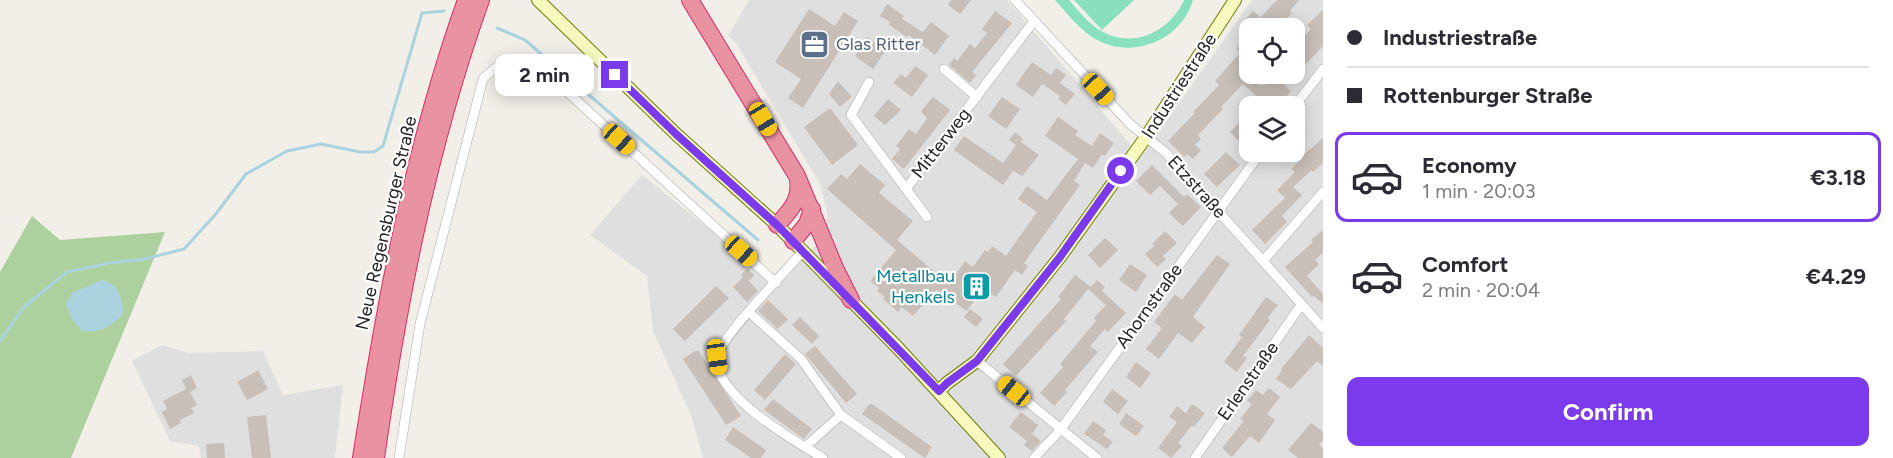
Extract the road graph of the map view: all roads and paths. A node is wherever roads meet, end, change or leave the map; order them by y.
1 (466, 0) edge
2 (481, 0) edge
3 (538, 0) edge
4 (690, 0) edge
5 (1015, 0) edge
6 (1235, 0) edge
7 (1034, 21) junction
8 (944, 69) dead end
9 (1323, 69) edge
10 (869, 82) dead end
11 (1302, 96) edge
12 (977, 97) junction
13 (1146, 137) junction
14 (1254, 162) edge
15 (797, 176) junction
16 (906, 189) junction
17 (1323, 192) edge
18 (812, 210) junction
19 (1218, 210) junction
20 (927, 217) dead end
21 (777, 225) junction
22 (798, 246) junction
23 (1263, 261) junction
24 (776, 283) junction
25 (851, 300) junction
26 (1301, 305) junction
27 (749, 312) junction
28 (1323, 328) edge
29 (977, 361) junction
30 (939, 391) junction
31 (841, 415) junction
32 (1061, 429) junction
33 (805, 447) junction
34 (361, 458) edge
35 (376, 458) edge
36 (399, 458) edge
37 (823, 458) edge
38 (901, 458) edge
39 (999, 458) edge
40 (1035, 458) edge
41 (1097, 458) edge
42 (1196, 458) edge

1 - 34 highway, Neue Regensburger Straße
2 - 35 highway
3 - 21 street
4 - 15 highway
5 - 7 street, Etzstraße
6 - 13 street, Industriestraße
7 - 12 street, Mitterweg
7 - 13 street, Etzstraße
8 - 12 street, Mitterweg
9 - 11 street
10 - 16 street, Mitterweg
12 - 16 street, Mitterweg
13 - 19 street, Etzstraße
13 - 29 street, Industriestraße
14 - 19 street, Ahornstraße
15 - 18 highway
15 - 21 highway
16 - 20 street, Mitterweg
17 - 23 street
18 - 22 highway
18 - 25 highway
19 - 23 street, Etzstraße
19 - 32 street, Ahornstraße
21 - 22 street
22 - 24 street
22 - 25 street
23 - 26 street, Etzstraße
24 - 27 street
24 - 36 street
25 - 30 street
26 - 28 street, Etzstraße
26 - 42 street, Erlenstraße
27 - 31 street
27 - 33 street
29 - 30 street, Industriestraße
29 - 32 street
30 - 39 street
31 - 33 street
31 - 38 street
32 - 40 street, Ahornstraße
32 - 41 street
33 - 37 street

